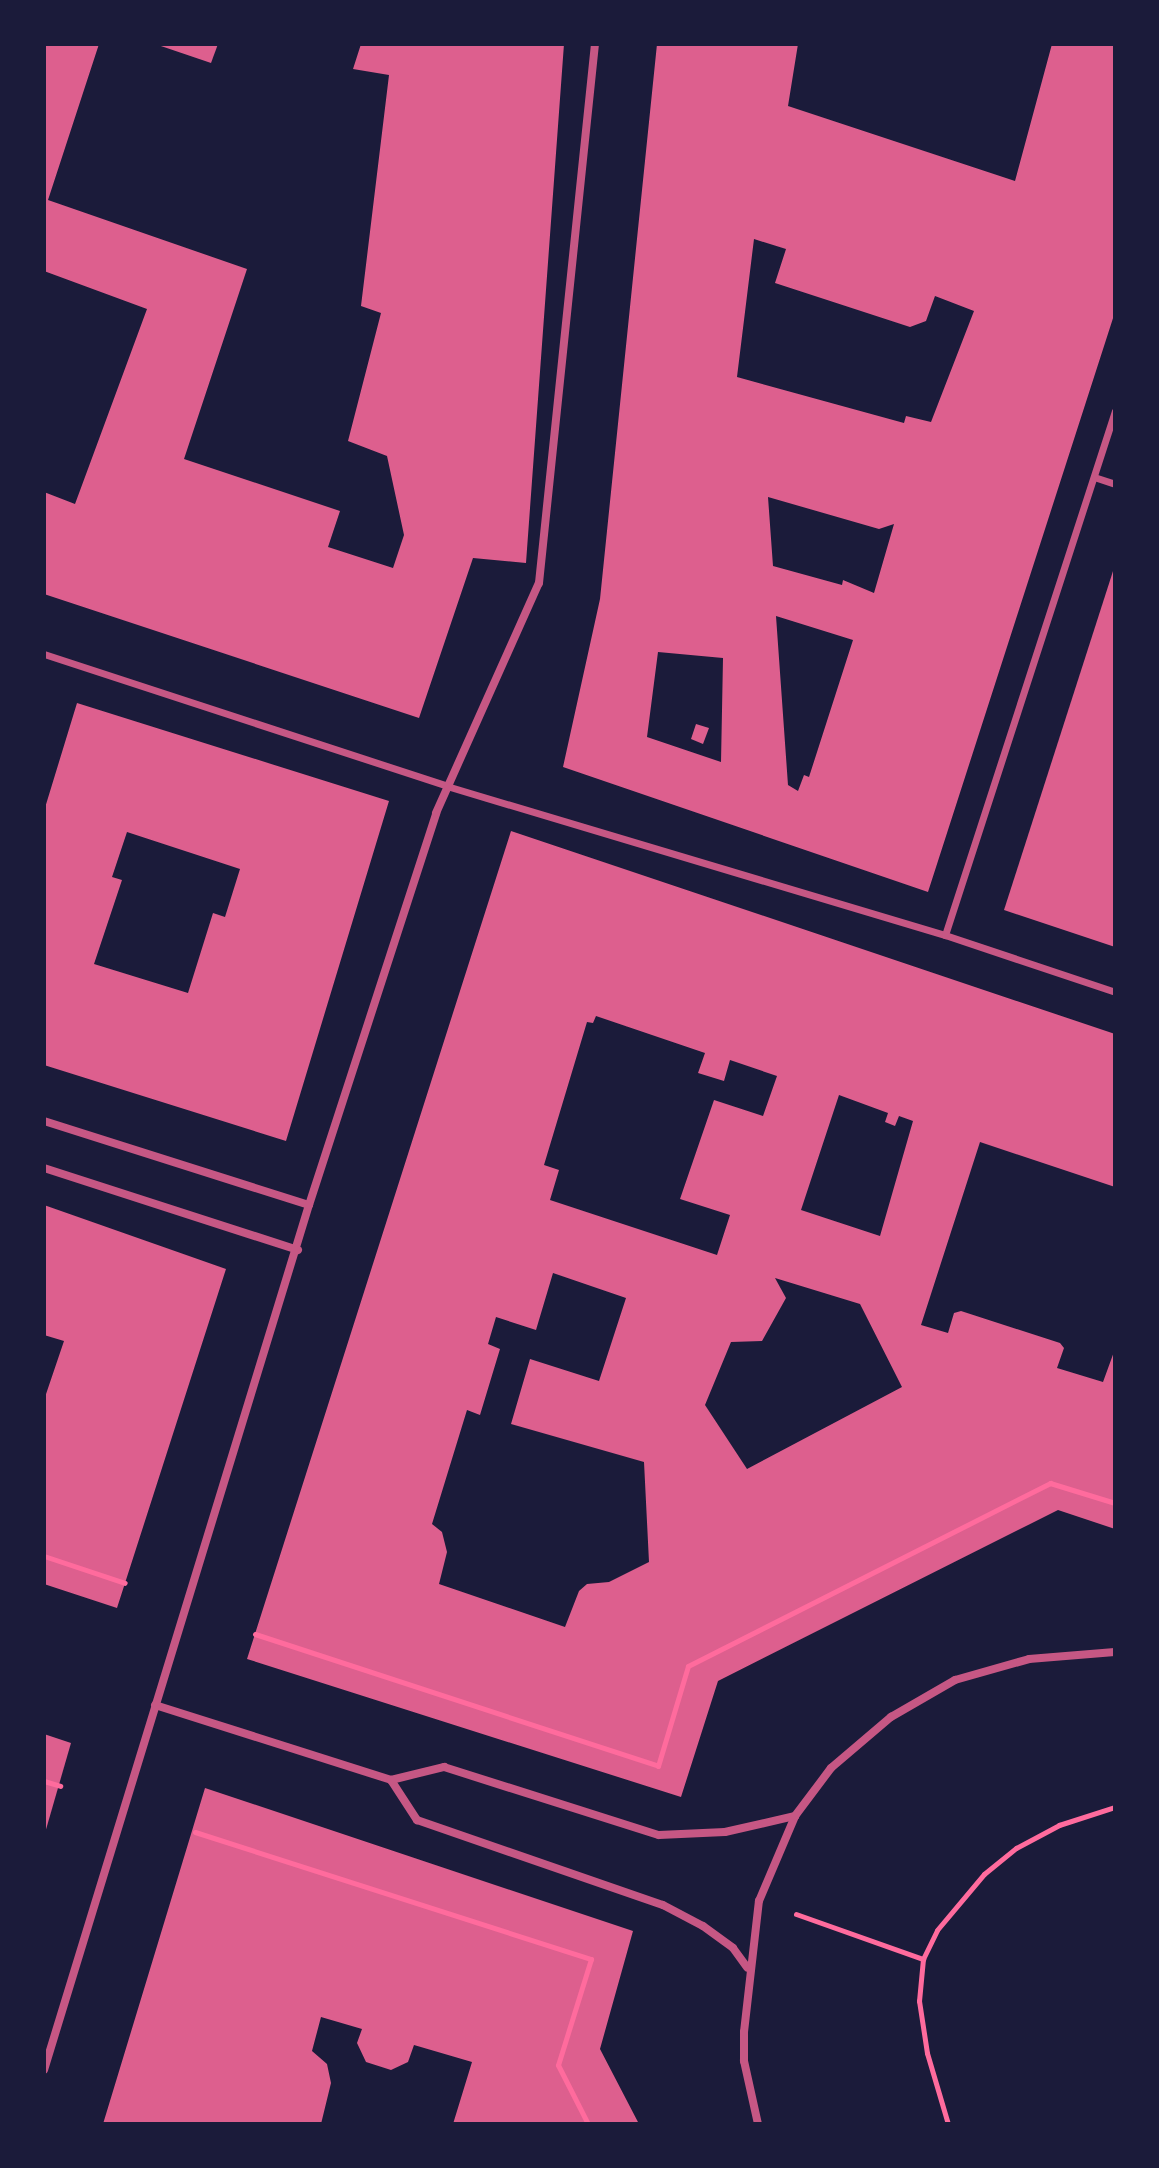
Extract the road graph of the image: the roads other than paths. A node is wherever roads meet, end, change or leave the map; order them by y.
1 (595, 44) edge
2 (1115, 411) edge
3 (1094, 477) junction
4 (1115, 484) edge
5 (44, 654) edge
6 (450, 787) junction
7 (945, 935) junction
8 (1115, 992) edge
9 (44, 1121) edge
10 (44, 1168) edge
11 (309, 1205) junction
12 (298, 1250) junction
13 (1115, 1652) edge
14 (155, 1705) junction
15 (391, 1780) junction
16 (795, 1816) junction
17 (748, 1968) junction
18 (44, 2070) edge
19 (758, 2124) edge

1 - 6 street
2 - 3 street
3 - 4 street
3 - 7 street
5 - 6 street
6 - 7 street
6 - 11 street
7 - 8 street
9 - 11 street
10 - 12 street
11 - 12 street
12 - 14 street
13 - 16 street
14 - 15 street
14 - 18 street
15 - 16 street
15 - 17 street
16 - 17 street
17 - 19 street

